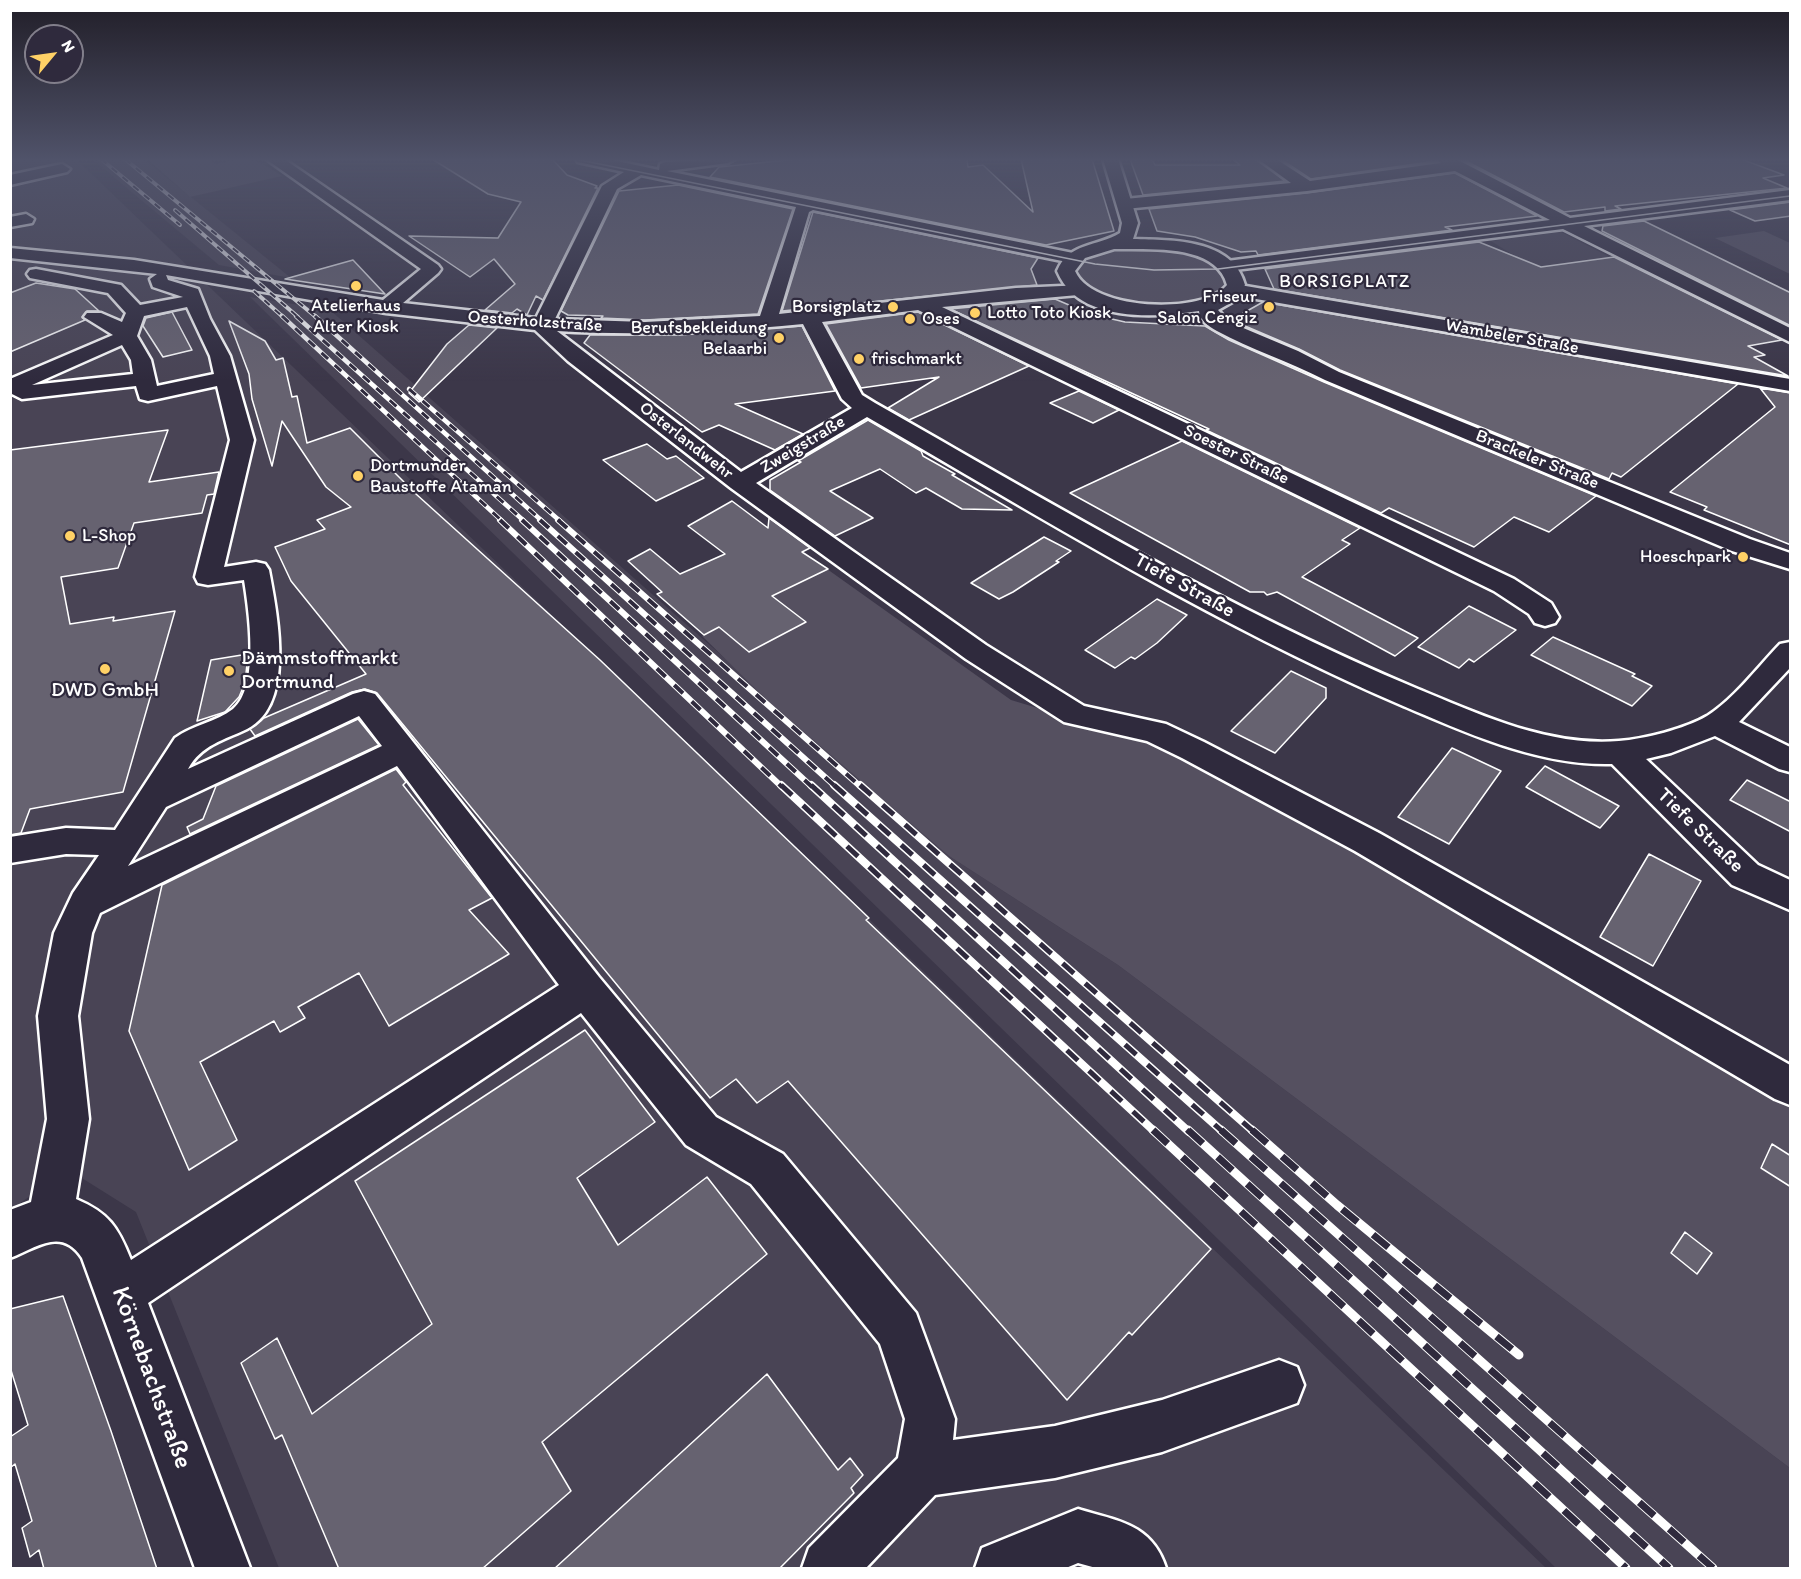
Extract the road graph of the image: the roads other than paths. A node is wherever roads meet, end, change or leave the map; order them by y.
1 (380, 233) edge
2 (587, 233) edge
3 (795, 233) edge
4 (944, 233) edge
5 (1128, 233) edge
6 (1141, 233) edge
7 (1490, 233) edge
8 (1585, 233) edge
9 (1114, 244) junction
10 (1166, 244) junction
11 (10, 253) edge
12 (1072, 258) junction
13 (1227, 266) junction
14 (170, 270) junction
15 (18, 281) edge
16 (1073, 285) junction
17 (1234, 290) junction
18 (194, 300) junction
19 (1217, 302) junction
20 (920, 304) junction
21 (386, 307) junction
22 (1150, 310) junction
23 (136, 312) junction
24 (94, 317) dead end
25 (810, 318) junction
26 (772, 322) junction
27 (542, 325) junction
28 (126, 336) junction
29 (1791, 336) edge
30 (1332, 376) junction
31 (227, 378) junction
32 (145, 379) junction
33 (1791, 385) edge
34 (10, 387) edge
35 (10, 394) edge
36 (867, 408) junction
37 (740, 483) junction
38 (1741, 545) junction
39 (1791, 561) edge
40 (1791, 570) edge
41 (1545, 616) dead end
42 (1791, 651) edge
43 (1717, 724) junction
44 (402, 750) junction
45 (1620, 752) junction
46 (1791, 761) edge
47 (155, 798) junction
48 (123, 845) junction
49 (10, 850) edge
50 (1791, 896) edge
51 (86, 903) junction
52 (585, 989) junction
53 (1791, 1086) edge
54 (30, 1227) edge
55 (120, 1294) junction
56 (1279, 1385) dead end
57 (922, 1471) junction
58 (222, 1569) edge
59 (829, 1569) edge
60 (1002, 1569) edge
61 (1139, 1569) edge

1 - 21 street
2 - 27 street
3 - 26 street
4 - 12 street
5 - 9 street
6 - 10 street
7 - 13 street
8 - 29 street
9 - 10 street
9 - 12 street
10 - 13 street
11 - 14 street, Oesterholzstraße
12 - 16 street
13 - 17 street
14 - 18 street
14 - 21 street, Oesterholzstraße
15 - 23 street
16 - 20 street, Oesterholzstraße
16 - 22 street
17 - 19 street
17 - 33 street, Wambeler Straße
18 - 23 street
18 - 31 street
19 - 22 street
19 - 30 street, Brackeler Straße
20 - 25 street, Oesterholzstraße
20 - 41 street, Soester Straße
21 - 27 street, Oesterholzstraße
22 - 30 street, Brackeler Straße
23 - 28 street
24 - 28 street
25 - 26 street, Oesterholzstraße
25 - 36 street, Tiefe Straße
26 - 27 street, Oesterholzstraße
27 - 37 street, Osterlandwehr
28 - 32 street
28 - 34 street
30 - 38 street, Brackeler Straße
31 - 32 street
31 - 47 street
32 - 35 street
36 - 37 street, Zweigstraße
36 - 45 street, Tiefe Straße
37 - 53 street, Osterlandwehr
38 - 39 street, Brackeler Straße
38 - 40 street, Brackeler Straße
42 - 43 street, Tiefe Straße
43 - 45 street, Tiefe Straße
43 - 46 street
44 - 47 street
44 - 51 street
44 - 52 street
45 - 50 street, Tiefe Straße
47 - 48 street
48 - 49 street
48 - 51 street
51 - 54 street
52 - 55 street
52 - 57 street
54 - 55 street, Körnebachstraße
55 - 58 street, Körnebachstraße
56 - 57 street
57 - 59 street
60 - 61 street

